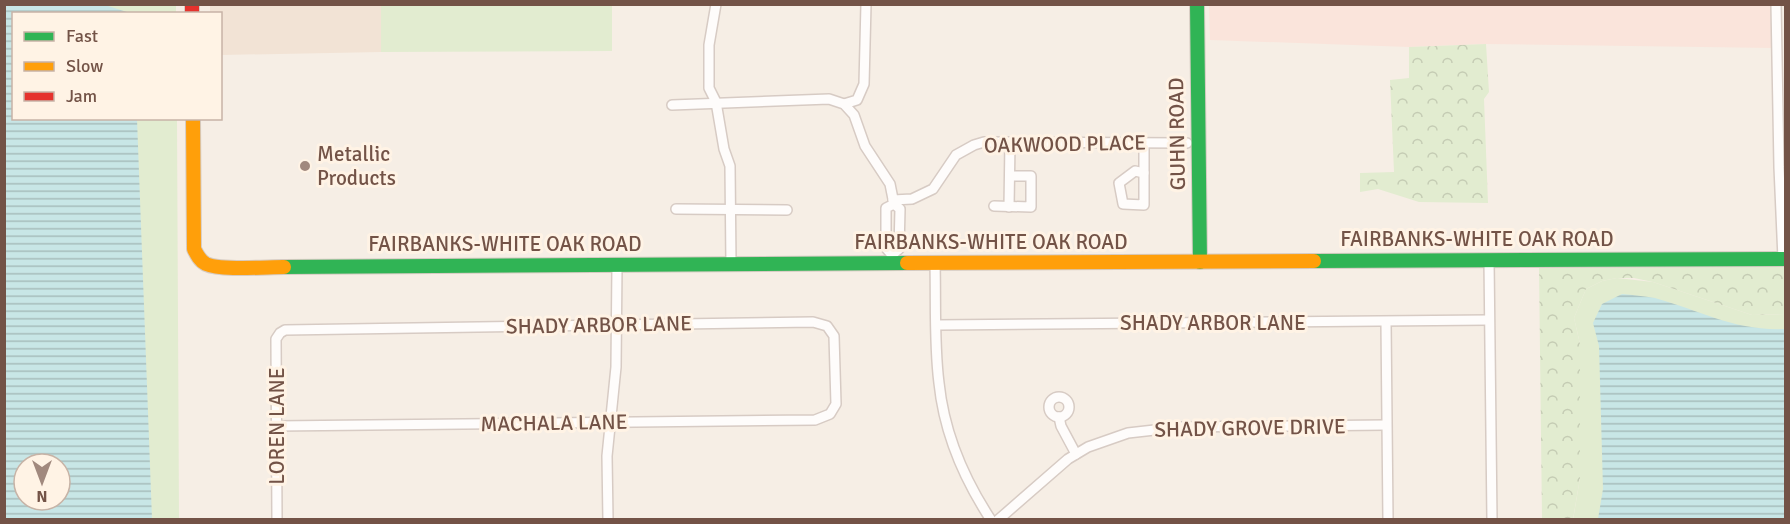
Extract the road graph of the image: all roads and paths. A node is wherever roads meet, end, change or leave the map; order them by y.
1 (716, 4) edge
2 (866, 4) edge
3 (1197, 4) edge
4 (1776, 4) edge
5 (716, 102) junction
6 (844, 104) junction
7 (672, 105) dead end
8 (193, 120) edge
9 (1010, 142) junction
10 (1144, 143) junction
11 (1187, 143) dead end
12 (1144, 173) dead end
13 (1010, 176) junction
14 (893, 202) junction
15 (994, 206) dead end
16 (1009, 207) junction
17 (676, 209) dead end
18 (730, 209) junction
19 (787, 210) dead end
20 (892, 259) junction
21 (1784, 259) edge
22 (1489, 260) junction
23 (1200, 262) junction
24 (935, 263) junction
25 (731, 264) junction
26 (617, 265) junction
27 (1489, 320) junction
28 (1386, 322) junction
29 (618, 325) junction
30 (937, 325) junction
31 (280, 333) joint
32 (830, 414) joint
33 (1059, 417) dead end
34 (610, 423) junction
35 (1386, 425) junction
36 (276, 426) junction
37 (1076, 454) junction
38 (277, 519) edge
39 (608, 519) edge
40 (991, 519) edge
41 (998, 519) edge
42 (1388, 519) edge
43 (1492, 519) edge

1 - 5 street
2 - 6 street
3 - 23 street, GUHN ROAD
4 - 21 street
5 - 6 street
5 - 7 street
5 - 18 street
6 - 14 street
8 - 26 street, FAIRBANKS-WHITE OAK ROAD
9 - 10 street, OAKWOOD PLACE
9 - 13 street
9 - 14 street, OAKWOOD PLACE
10 - 11 street, OAKWOOD PLACE
10 - 12 street
13 - 16 street
13 - 16 street
14 - 20 street
15 - 16 street
17 - 18 street
18 - 19 street
18 - 25 street
20 - 24 street, FAIRBANKS-WHITE OAK ROAD
20 - 25 street, FAIRBANKS-WHITE OAK ROAD
21 - 22 street, FAIRBANKS-WHITE OAK ROAD
22 - 23 street, FAIRBANKS-WHITE OAK ROAD
22 - 27 street
23 - 24 street, FAIRBANKS-WHITE OAK ROAD
24 - 30 street
25 - 26 street, FAIRBANKS-WHITE OAK ROAD
26 - 29 street
27 - 28 street, SHADY ARBOR LANE
27 - 43 street
28 - 30 street, SHADY ARBOR LANE
28 - 35 street
29 - 31 street, SHADY ARBOR LANE
29 - 32 street, SHADY ARBOR LANE
29 - 34 street
30 - 40 street
31 - 36 street, LOREN LANE
32 - 34 street, MACHALA LANE
33 - 37 street
34 - 36 street, MACHALA LANE
34 - 39 street
35 - 37 street, SHADY GROVE DRIVE
35 - 42 street
36 - 38 street, LOREN LANE
37 - 41 street, SHADY GROVE DRIVE

